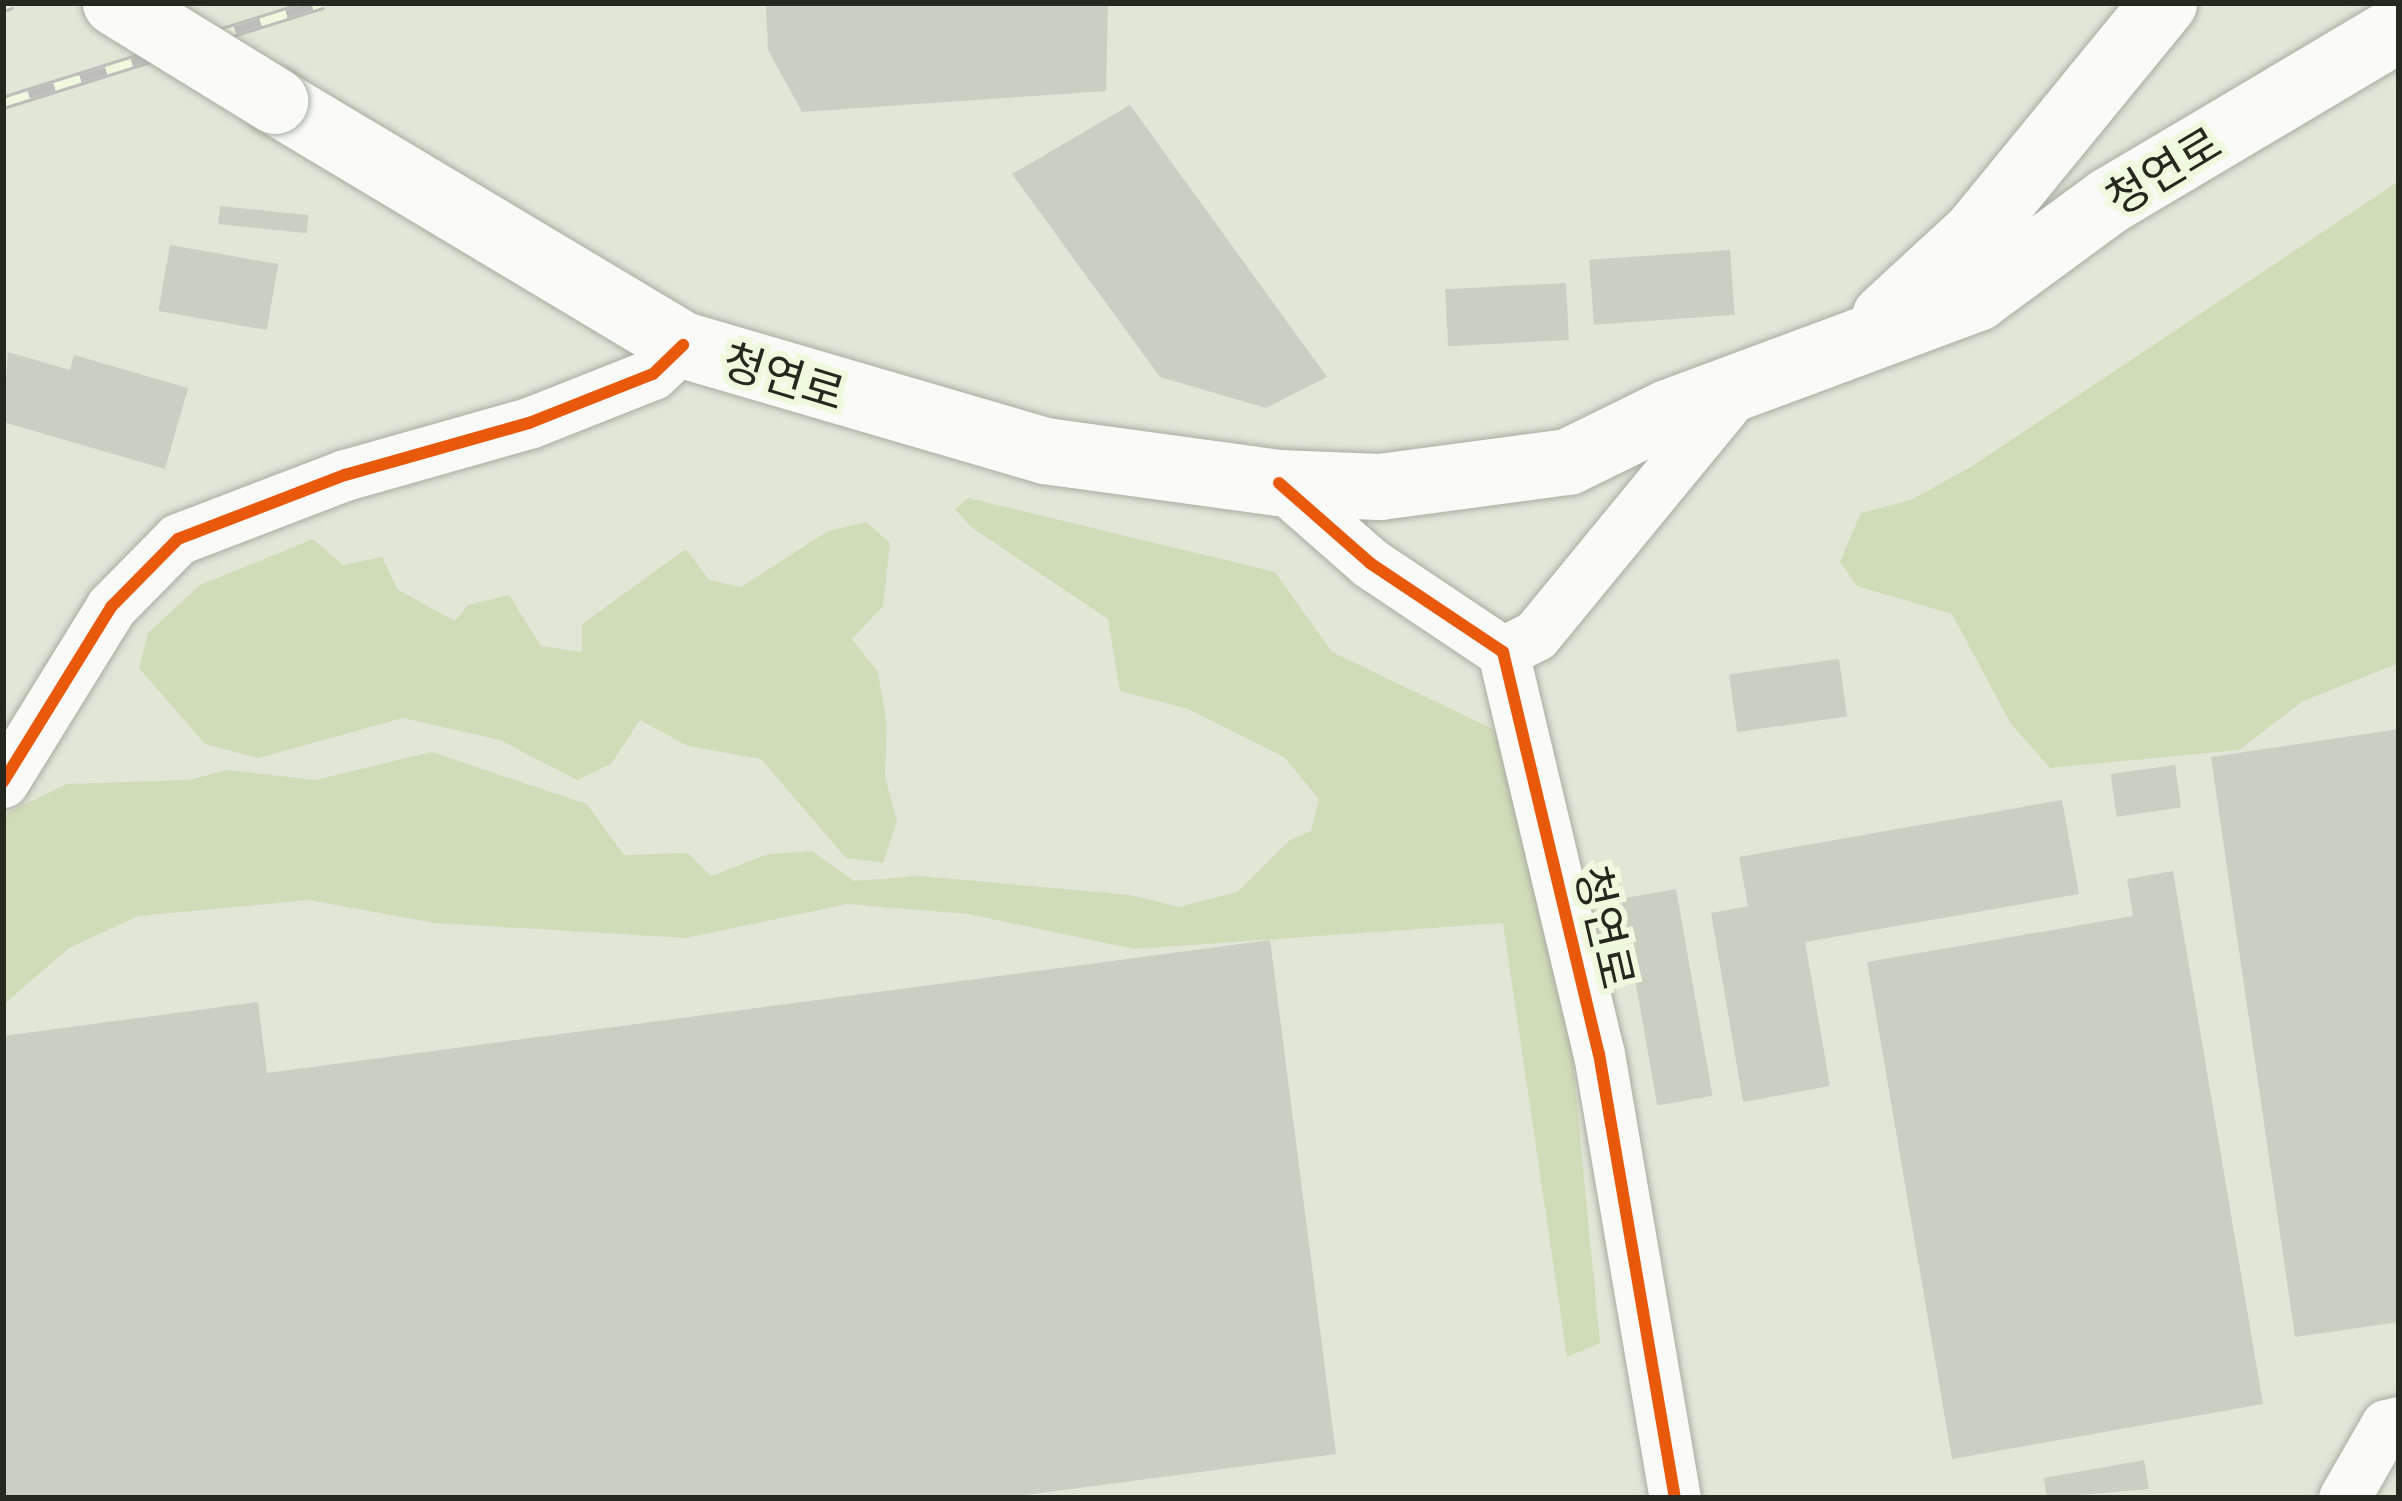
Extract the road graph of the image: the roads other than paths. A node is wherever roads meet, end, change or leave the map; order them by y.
1 (116, 3) edge
2 (2164, 3) edge
3 (2399, 29) edge
4 (683, 345) junction
5 (1768, 374) junction
6 (1280, 483) junction
7 (1504, 652) junction
8 (3, 782) edge
9 (2399, 1422) edge
10 (1675, 1498) edge
11 (2344, 1498) edge

1 - 4 main road, 청연로, bridge
2 - 5 main road, 청연로
3 - 5 main road, 청연로
4 - 6 main road, 청연로
4 - 8 street
5 - 6 main road, 청연로
5 - 7 street, 청연로
6 - 7 street
7 - 10 street, 청연로
9 - 11 street

